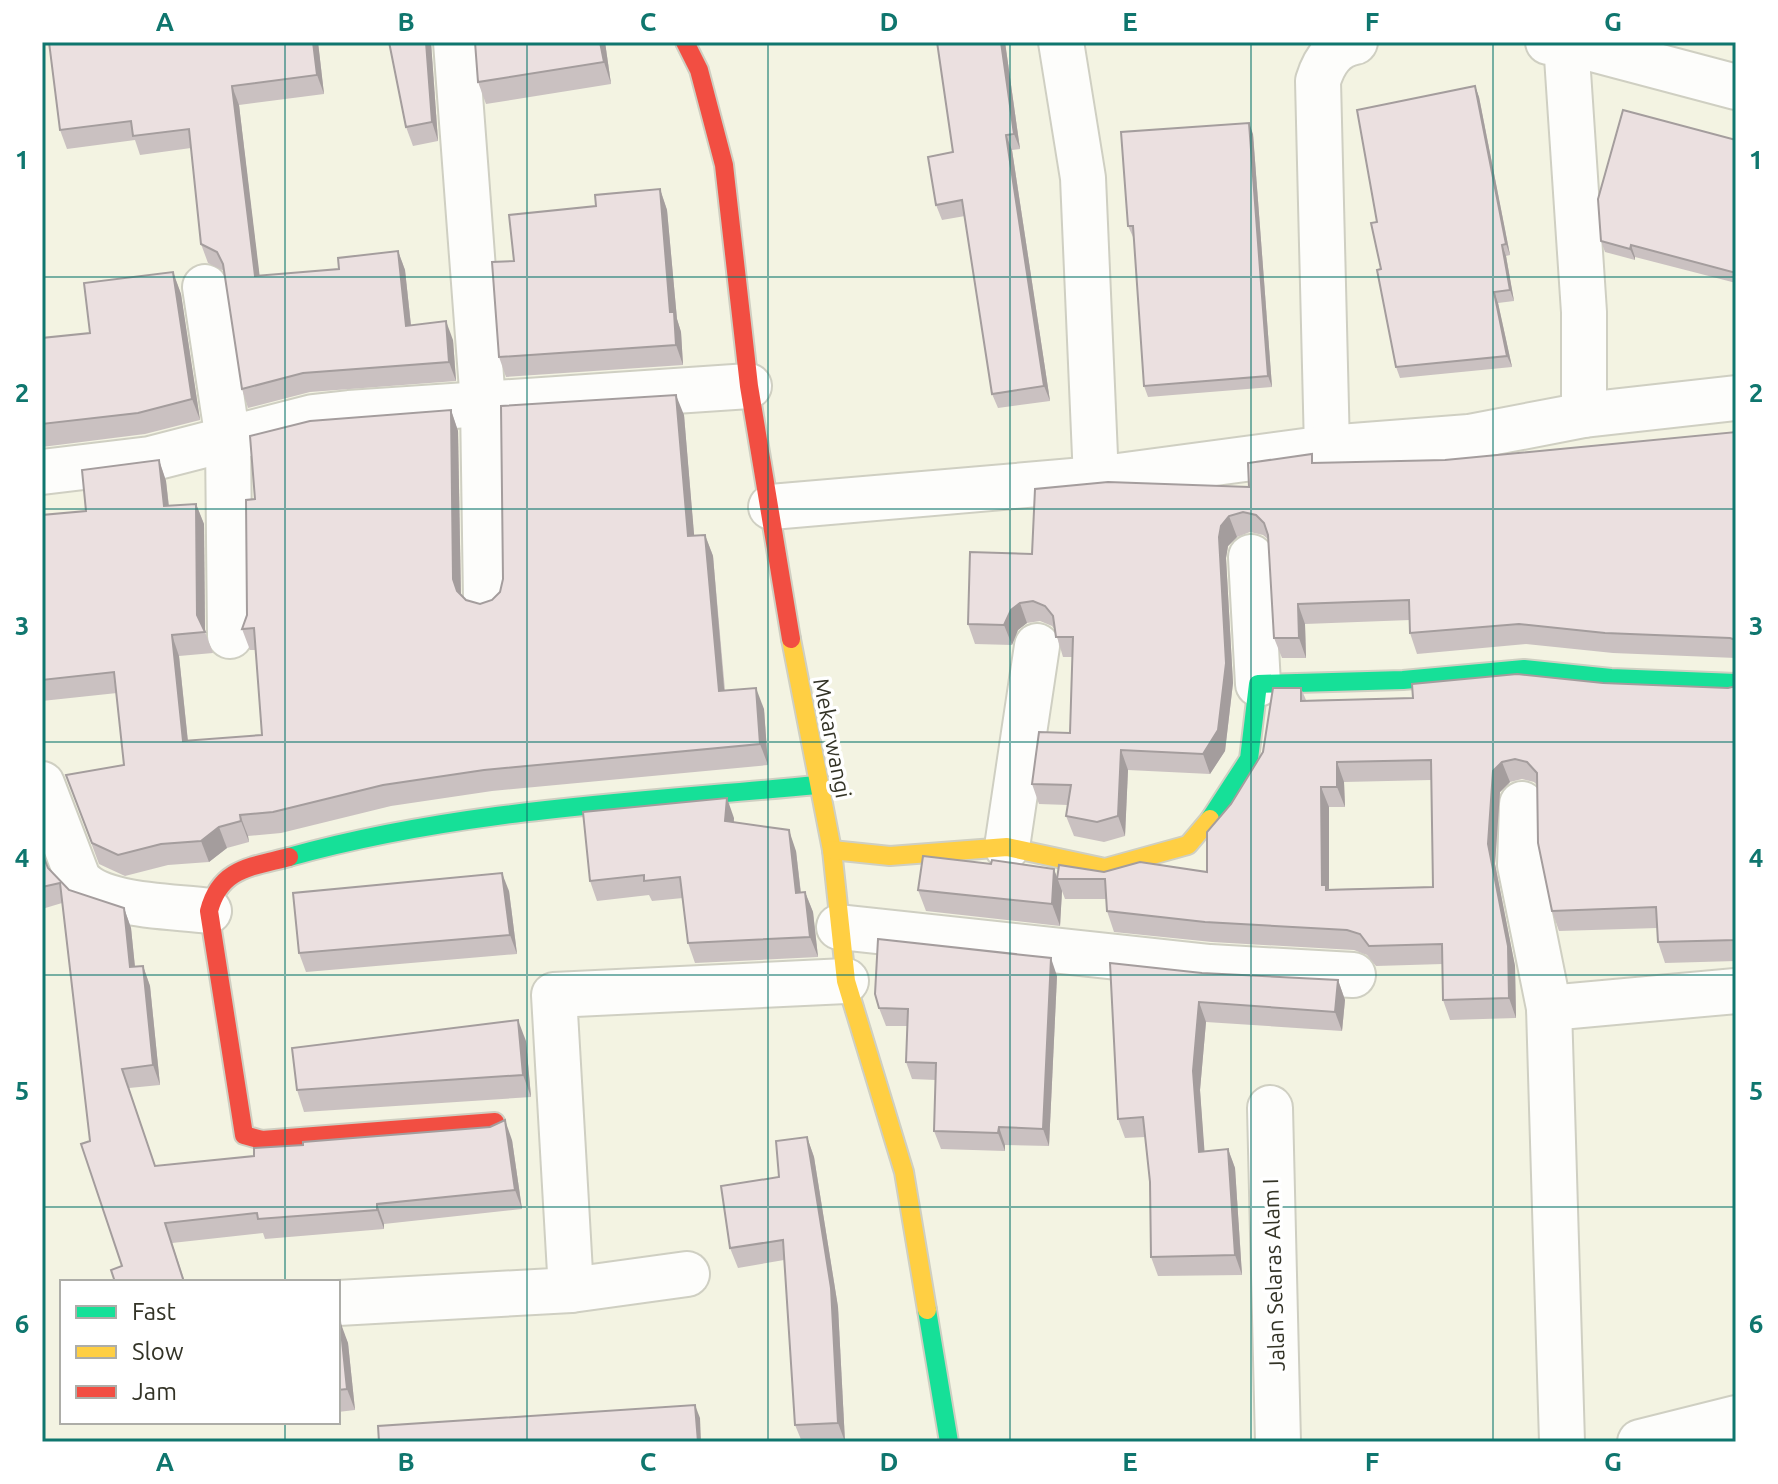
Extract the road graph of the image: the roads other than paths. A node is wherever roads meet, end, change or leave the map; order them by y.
1 (456, 42) edge
2 (685, 42) edge
3 (1061, 42) edge
4 (1355, 42) edge
5 (1548, 42) edge
6 (1566, 42) edge
7 (1736, 87) edge
8 (205, 287) dead end
9 (749, 386) junction
10 (1736, 398) edge
11 (483, 403) junction
12 (1584, 415) junction
13 (228, 440) junction
14 (1327, 448) junction
15 (42, 472) edge
16 (1096, 479) junction
17 (771, 507) junction
18 (1251, 557) dead end
19 (486, 600) edge
20 (230, 636) dead end
21 (1037, 646) dead end
22 (1736, 683) edge
23 (1258, 684) junction
24 (42, 784) edge
25 (817, 785) junction
26 (1522, 804) dead end
27 (1007, 847) junction
28 (832, 850) junction
29 (209, 911) junction
30 (839, 927) junction
31 (1353, 975) dead end
32 (846, 981) junction
33 (1736, 991) edge
34 (1549, 1008) junction
35 (1270, 1108) dead end
36 (495, 1122) edge
37 (687, 1274) dead end
38 (571, 1290) junction
39 (340, 1303) edge
40 (1736, 1418) edge
41 (949, 1442) edge
42 (1278, 1442) edge
43 (1562, 1442) edge
44 (1640, 1442) edge

1 - 11 street
2 - 9 street, Mekarwangi
3 - 16 street
4 - 14 street
5 - 6 street
6 - 7 street
6 - 12 street
8 - 13 street
9 - 11 street
9 - 17 street, Mekarwangi
10 - 12 street
11 - 13 street
11 - 19 street
12 - 14 street
13 - 15 street
13 - 20 street
14 - 16 street
16 - 17 street
17 - 25 street, Mekarwangi
18 - 23 street
21 - 27 street
22 - 23 street
23 - 27 street
24 - 29 street
25 - 28 street, Mekarwangi
25 - 29 street
26 - 34 street
27 - 28 street
28 - 30 street, Mekarwangi
29 - 36 street
30 - 31 street
30 - 32 street, Mekarwangi
32 - 38 street
32 - 41 street, Mekarwangi
33 - 34 street
34 - 43 street
35 - 42 street, Jalan Selaras Alam I
37 - 38 street
38 - 39 street
40 - 44 street

